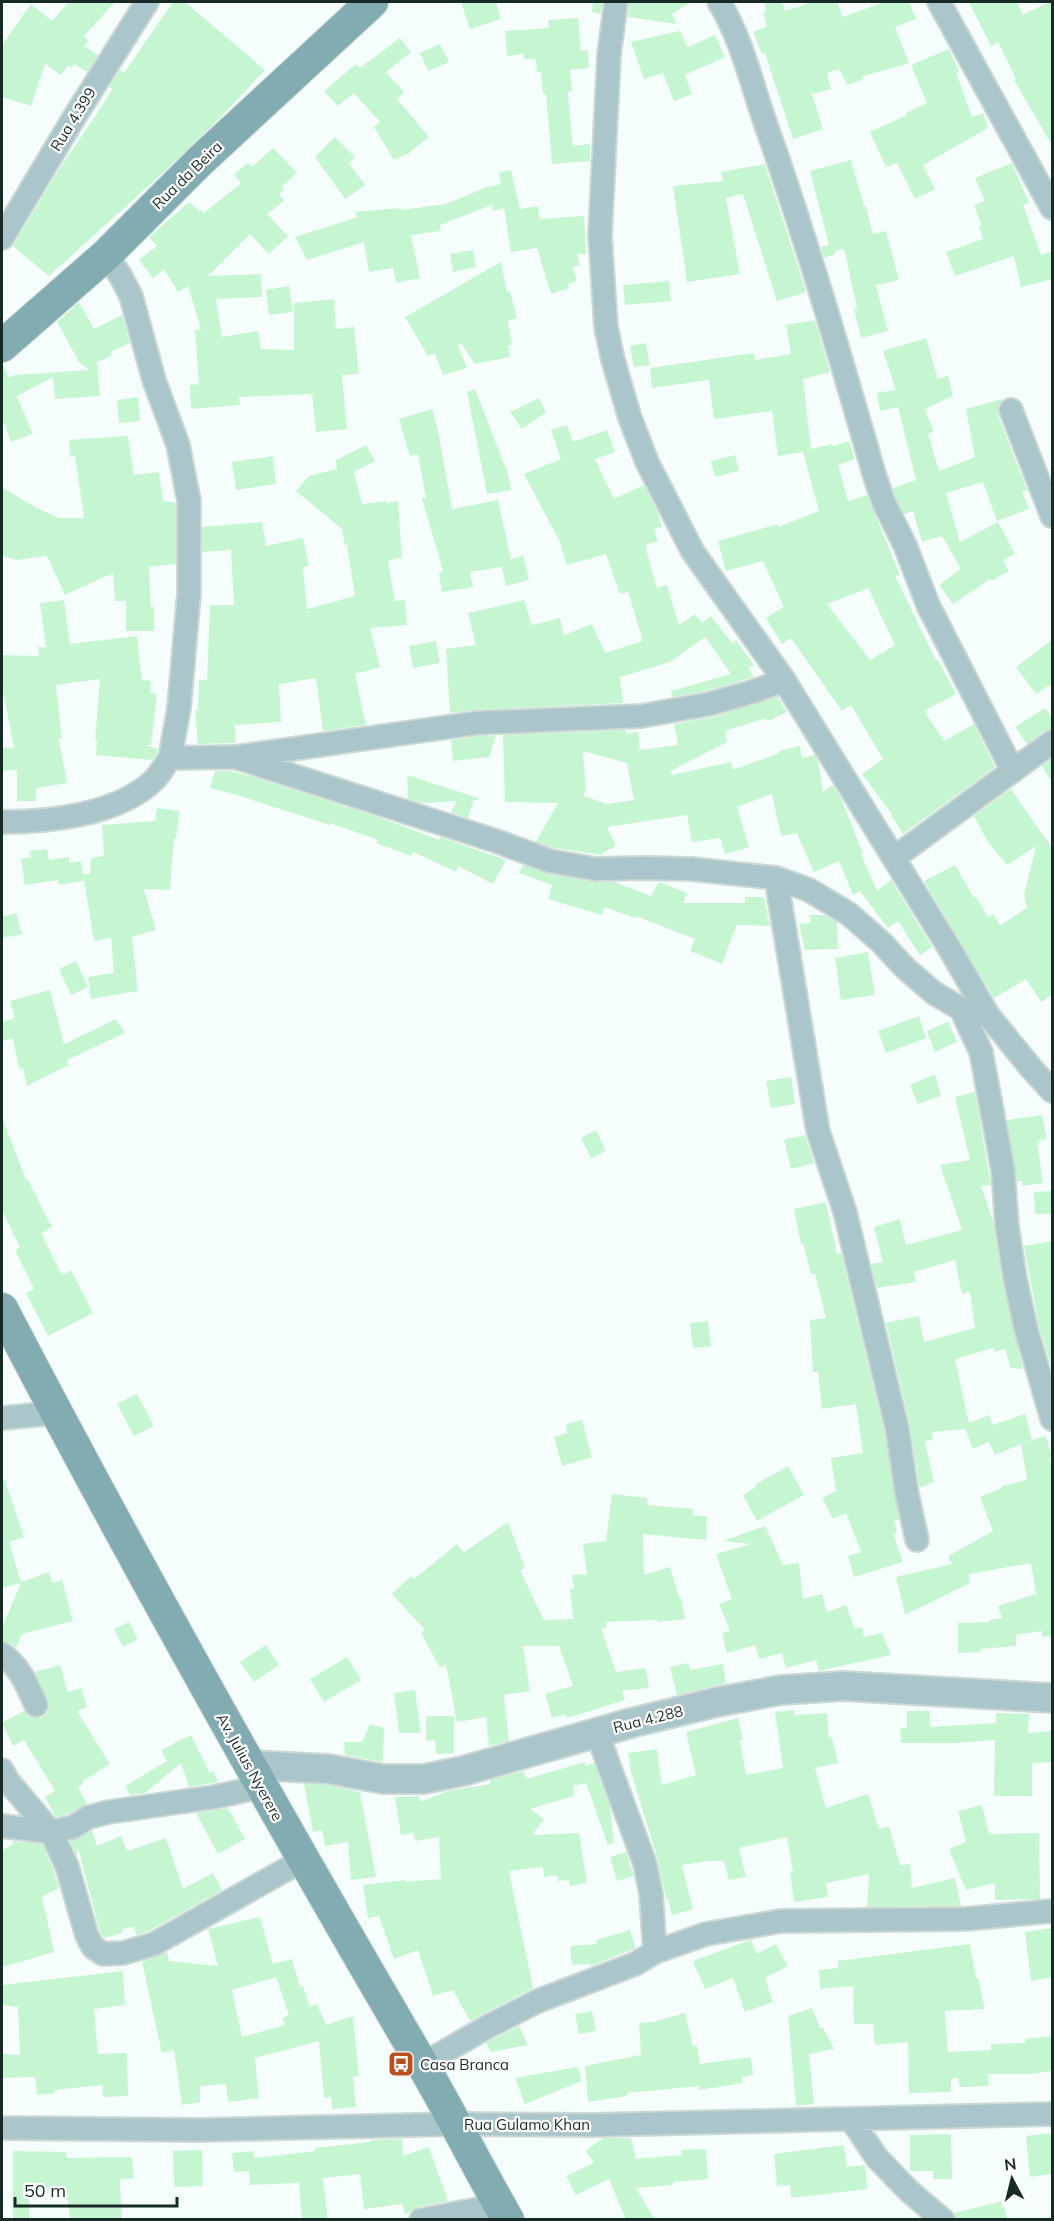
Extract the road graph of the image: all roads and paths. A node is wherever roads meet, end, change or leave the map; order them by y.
1 (147, 2) edge
2 (372, 2) edge
3 (616, 2) edge
4 (719, 2) edge
5 (939, 2) edge
6 (1053, 208) edge
7 (2, 238) edge
8 (106, 255) junction
9 (2, 346) edge
10 (1011, 410) dead end
11 (1053, 516) edge
12 (784, 680) junction
13 (1053, 742) edge
14 (235, 757) junction
15 (170, 758) junction
16 (1013, 771) junction
17 (2, 822) edge
18 (894, 858) junction
19 (776, 878) junction
20 (961, 1009) junction
21 (988, 1015) junction
22 (1053, 1091) edge
23 (2, 1309) edge
24 (56, 1413) junction
25 (2, 1418) edge
26 (1053, 1419) edge
27 (917, 1540) dead end
28 (2, 1654) edge
29 (1053, 1698) edge
30 (36, 1705) dead end
31 (597, 1733) junction
32 (2, 1770) edge
33 (255, 1776) junction
34 (2, 1826) edge
35 (51, 1832) junction
36 (303, 1860) junction
37 (1053, 1911) edge
38 (655, 1952) junction
39 (423, 2064) junction
40 (1053, 2114) edge
41 (850, 2119) junction
42 (456, 2124) junction
43 (2, 2128) edge
44 (504, 2212) edge
45 (421, 2220) edge
46 (943, 2220) edge

1 - 7 street, Rua 4.399
2 - 8 main road, Rua da Beira
3 - 12 street
4 - 16 street
5 - 6 street
8 - 9 main road, Rua da Beira
8 - 15 street
10 - 11 street
12 - 14 street
12 - 18 street
13 - 16 street
14 - 15 street
14 - 19 street
15 - 17 street
16 - 18 street
18 - 21 street
19 - 20 street
19 - 27 street
20 - 21 street
20 - 26 street
21 - 22 street
23 - 24 main road, Av. Julius Nyerere
24 - 25 street
24 - 33 main road, Av. Julius Nyerere
28 - 30 street
29 - 31 street, Rua 4.288
31 - 33 street, Rua 4.288
31 - 38 street
32 - 35 street
33 - 35 street
33 - 36 main road, Av. Julius Nyerere
34 - 35 street
35 - 36 street
36 - 39 main road, Av. Julius Nyerere
37 - 38 street
38 - 39 street
39 - 42 main road, Av. Julius Nyerere
40 - 41 street, Rua Gulamo Khan
41 - 42 street, Rua Gulamo Khan
41 - 46 street
42 - 43 street, Rua Gulamo Khan
42 - 44 main road, Av. Julius Nyerere
44 - 45 street

